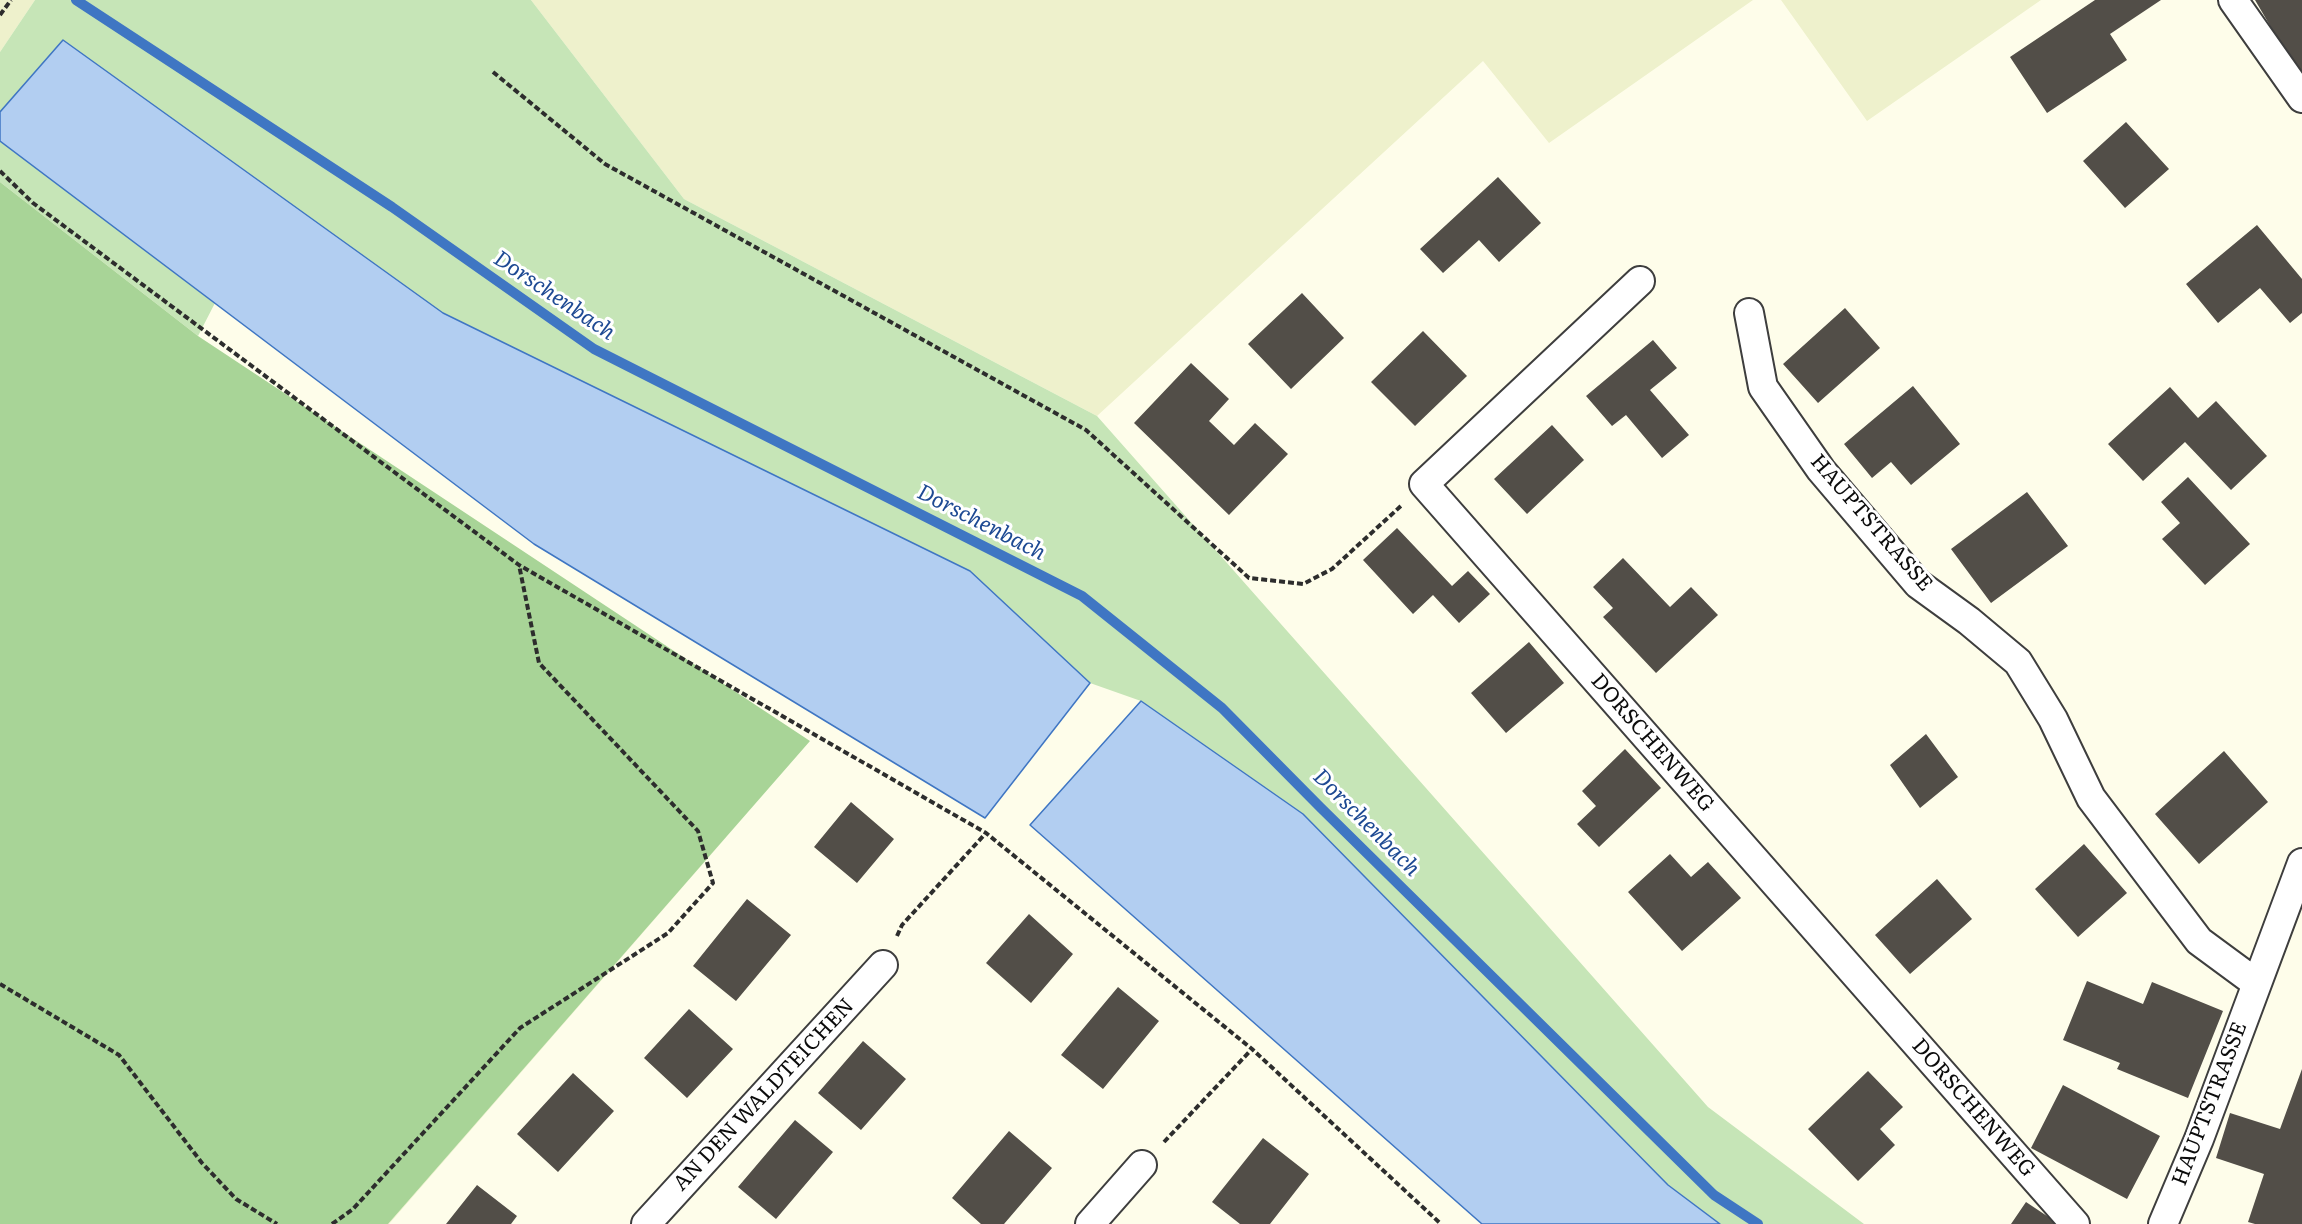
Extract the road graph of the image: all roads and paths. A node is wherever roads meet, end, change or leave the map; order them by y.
1 (11, 0) edge
2 (2233, 0) edge
3 (0, 15) edge
4 (493, 72) dead end
5 (2302, 98) edge
6 (0, 171) edge
7 (1640, 281) dead end
8 (1749, 313) dead end
9 (1424, 484) junction
10 (519, 565) junction
11 (986, 832) junction
12 (2302, 863) edge
13 (883, 965) joint
14 (2256, 983) junction
15 (0, 984) edge
16 (1252, 1049) junction
17 (1142, 1165) joint
18 (277, 1224) edge
19 (332, 1224) edge
20 (646, 1224) edge
21 (1090, 1224) edge
22 (1441, 1224) edge
23 (2075, 1224) edge
24 (2163, 1224) edge

1 - 3 path
2 - 5 street
4 - 9 path
6 - 10 path
7 - 9 street
8 - 14 street, HAUPTSTRASSE
9 - 23 street, DORSCHENWEG
10 - 11 path
10 - 19 path
11 - 13 path
11 - 16 path
12 - 14 street, HAUPTSTRASSE
13 - 20 street, AN DEN WALDTEICHEN
14 - 24 street, HAUPTSTRASSE
15 - 18 path
16 - 17 path
16 - 22 path
17 - 21 street

